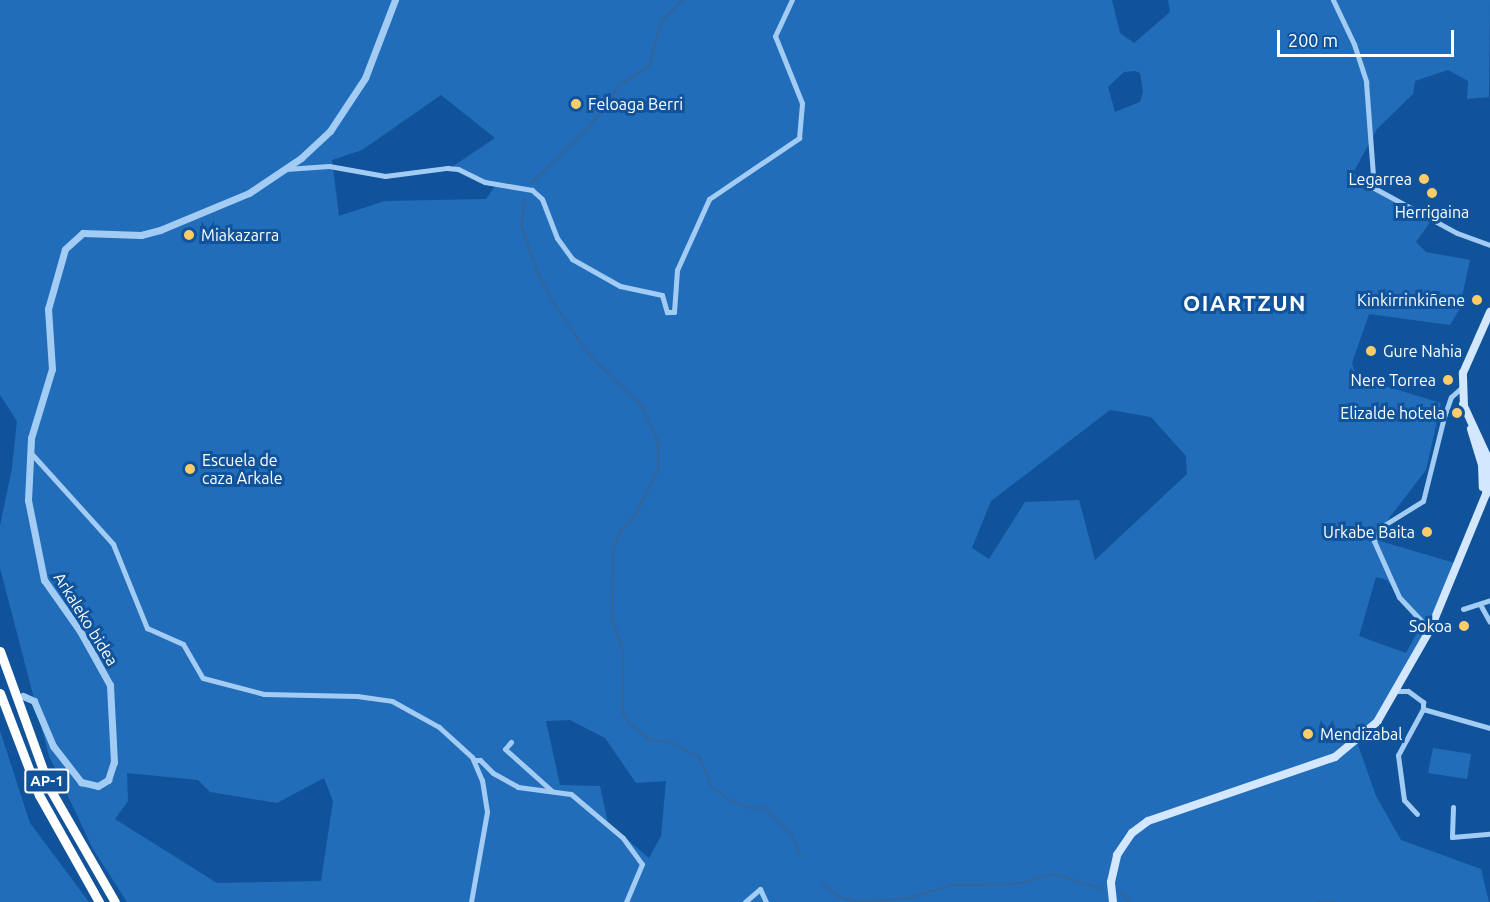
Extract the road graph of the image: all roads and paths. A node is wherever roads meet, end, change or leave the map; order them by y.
1 (395, 0) edge
2 (792, 0) edge
3 (1333, 0) edge
4 (286, 169) junction
5 (1490, 245) edge
6 (1490, 312) edge
7 (1461, 388) junction
8 (1477, 439) junction
9 (1490, 446) edge
10 (30, 452) junction
11 (1487, 455) edge
12 (1488, 476) edge
13 (1490, 600) edge
14 (1481, 606) junction
15 (1463, 609) dead end
16 (1490, 622) edge
17 (1430, 630) junction
18 (0, 651) edge
19 (1396, 691) junction
20 (0, 693) edge
21 (23, 696) dead end
22 (1424, 709) junction
23 (1490, 728) edge
24 (511, 742) dead end
25 (475, 760) junction
26 (553, 792) junction
27 (1453, 807) dead end
28 (1417, 814) dead end
29 (1490, 834) edge
30 (99, 902) edge
31 (115, 902) edge
32 (471, 902) edge
33 (626, 902) edge
34 (745, 902) edge
35 (766, 902) edge
36 (1113, 902) edge

1 - 4 street, Arkaleko bidea
2 - 4 street
3 - 5 street
4 - 10 street, Arkaleko bidea
6 - 7 main road
7 - 8 main road
7 - 17 street
8 - 9 street
8 - 11 main road
10 - 21 street, Arkaleko bidea
10 - 25 street
11 - 12 main road
12 - 17 main road
13 - 14 street
14 - 15 street
14 - 16 street
17 - 19 main road
18 - 31 highway, AP-1
19 - 22 street
19 - 36 main road
20 - 30 highway, AP-1
22 - 23 street
22 - 28 street
24 - 26 street
25 - 26 street
25 - 32 street
26 - 33 street
27 - 29 street
34 - 35 street

